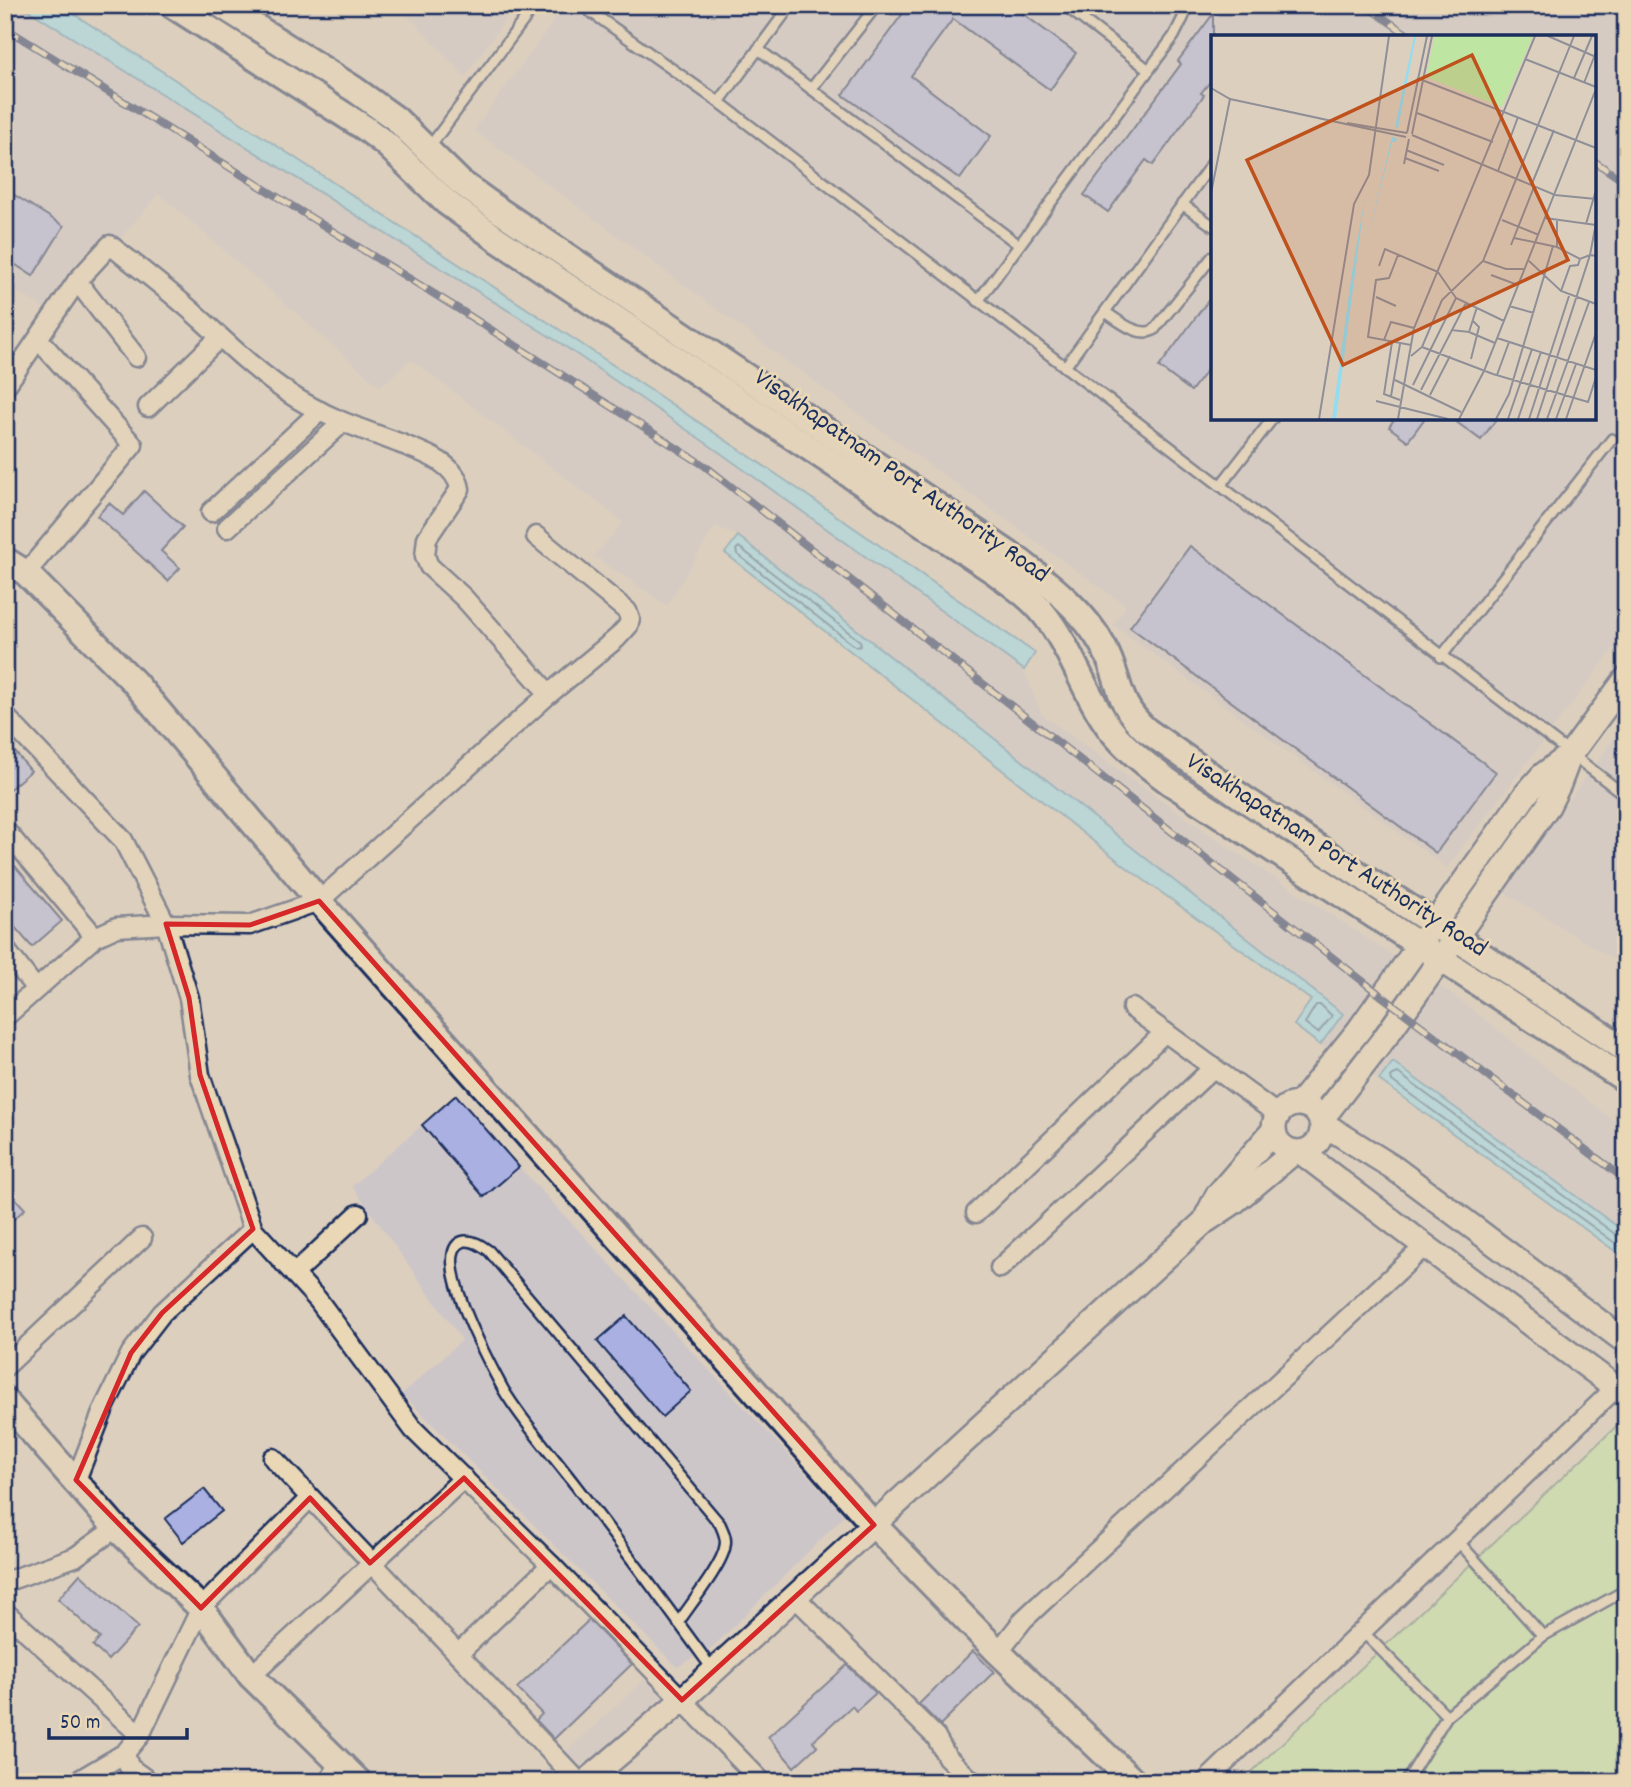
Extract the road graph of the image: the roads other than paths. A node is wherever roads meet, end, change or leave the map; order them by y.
1 (172, 5) edge
2 (221, 5) edge
3 (535, 5) edge
4 (581, 5) edge
5 (791, 5) edge
6 (877, 5) edge
7 (1064, 5) edge
8 (1185, 5) edge
9 (758, 49) junction
10 (1149, 69) junction
11 (811, 89) junction
12 (719, 102) junction
13 (419, 160) junction
14 (1211, 165) edge
15 (1182, 204) junction
16 (1211, 225) edge
17 (1019, 245) junction
18 (1211, 259) edge
19 (77, 281) junction
20 (978, 301) junction
21 (1105, 312) junction
22 (219, 338) junction
23 (39, 340) junction
24 (136, 356) dead end
25 (1065, 367) junction
26 (5, 387) edge
27 (148, 407) dead end
28 (320, 411) junction
29 (1271, 420) edge
30 (342, 423) junction
31 (1612, 439) dead end
32 (1220, 486) junction
33 (211, 512) dead end
34 (227, 528) dead end
35 (536, 536) dead end
36 (5, 560) edge
37 (26, 573) junction
38 (1441, 657) junction
39 (1626, 679) edge
40 (549, 694) junction
41 (5, 716) edge
42 (1570, 755) junction
43 (1626, 796) edge
44 (5, 830) edge
45 (318, 901) junction
46 (166, 924) junction
47 (1433, 924) junction
48 (95, 937) junction
49 (1454, 938) junction
50 (1419, 946) junction
51 (5, 949) edge
52 (1440, 960) junction
53 (36, 989) junction
54 (1132, 1008) dead end
55 (5, 1017) edge
56 (1164, 1032) junction
57 (1626, 1050) edge
58 (1213, 1068) junction
59 (1626, 1080) edge
60 (1300, 1103) junction
61 (1321, 1121) junction
62 (1275, 1122) junction
63 (1298, 1152) junction
64 (976, 1213) dead end
65 (358, 1214) dead end
66 (1204, 1222) junction
67 (253, 1229) junction
68 (142, 1238) dead end
69 (1424, 1247) junction
70 (1000, 1268) dead end
71 (294, 1275) junction
72 (1626, 1342) edge
73 (5, 1367) edge
74 (1622, 1387) edge
75 (5, 1401) edge
76 (273, 1458) dead end
77 (464, 1478) junction
78 (76, 1480) junction
79 (310, 1498) junction
80 (874, 1525) junction
81 (116, 1528) junction
82 (1457, 1540) junction
83 (370, 1563) junction
84 (551, 1565) junction
85 (5, 1582) edge
86 (1626, 1590) edge
87 (795, 1597) junction
88 (201, 1608) junction
89 (5, 1612) edge
90 (678, 1623) junction
91 (1362, 1631) junction
92 (1543, 1636) junction
93 (998, 1652) junction
94 (458, 1654) junction
95 (714, 1671) junction
96 (251, 1676) junction
97 (682, 1700) junction
98 (1447, 1716) junction
99 (140, 1735) junction
100 (125, 1753) junction
101 (344, 1776) edge
102 (599, 1778) edge
103 (76, 1782) edge
104 (150, 1782) edge
105 (579, 1782) edge
106 (762, 1782) edge
107 (973, 1782) edge
108 (1134, 1782) edge
109 (1205, 1782) edge
110 (1406, 1782) edge

1 - 13 main road, Visakhapatnam Port Authority Road
2 - 13 main road, Visakhapatnam Port Authority Road
3 - 13 lane
4 - 12 lane
5 - 9 lane
6 - 11 lane
7 - 10 lane
8 - 10 lane
9 - 11 lane
9 - 12 lane
10 - 17 lane
11 - 17 lane
12 - 20 lane
13 - 47 main road, Visakhapatnam Port Authority Road
13 - 50 main road, Visakhapatnam Port Authority Road
14 - 15 lane
15 - 16 lane
15 - 21 lane
17 - 20 lane
18 - 21 lane
19 - 22 street
19 - 23 street
19 - 24 street
20 - 25 lane
21 - 25 lane
22 - 27 street
22 - 28 street
23 - 26 street
23 - 37 street
25 - 32 lane
28 - 30 street
28 - 33 street
29 - 32 lane
30 - 34 street
30 - 40 street
31 - 38 lane
32 - 38 lane
35 - 40 street
36 - 37 main road
37 - 45 main road
38 - 42 lane
39 - 42 street
40 - 45 street
41 - 46 street
42 - 43 lane
42 - 47 street
42 - 49 street
44 - 48 street
45 - 46 street
45 - 80 main road
46 - 48 street
46 - 67 street
47 - 49 main road, Visakhapatnam Port Authority Road
47 - 50 street
48 - 53 street
49 - 52 street
49 - 57 main road, Visakhapatnam Port Authority Road
50 - 52 main road, Visakhapatnam Port Authority Road
50 - 60 street
51 - 53 street
52 - 59 main road, Visakhapatnam Port Authority Road
52 - 61 street
53 - 55 street
54 - 56 street
56 - 58 street
56 - 64 street
58 - 62 street
58 - 70 street
60 - 61 street
60 - 62 street
61 - 63 street
61 - 72 street
62 - 63 street
62 - 66 street
63 - 66 street
63 - 69 street
65 - 71 street
66 - 80 street
67 - 71 street
67 - 78 street
68 - 73 street
69 - 74 street
69 - 93 street
71 - 77 street
74 - 82 street
75 - 78 main road
76 - 79 street
77 - 83 street
77 - 84 street
78 - 81 main road
79 - 83 street
79 - 88 street
80 - 87 street
80 - 93 main road
81 - 85 street
81 - 88 main road
82 - 91 street
82 - 92 lane
83 - 94 street
83 - 96 street
84 - 94 street
84 - 97 street
86 - 92 lane
87 - 95 street
87 - 107 street
88 - 96 main road
88 - 99 street
89 - 99 street
90 - 90 lane
90 - 95 lane
91 - 98 lane
91 - 109 street
92 - 98 lane
93 - 108 main road
94 - 105 street
95 - 97 street
96 - 101 main road
97 - 102 street
97 - 106 street
98 - 110 lane
99 - 100 street
100 - 103 street
100 - 104 street

